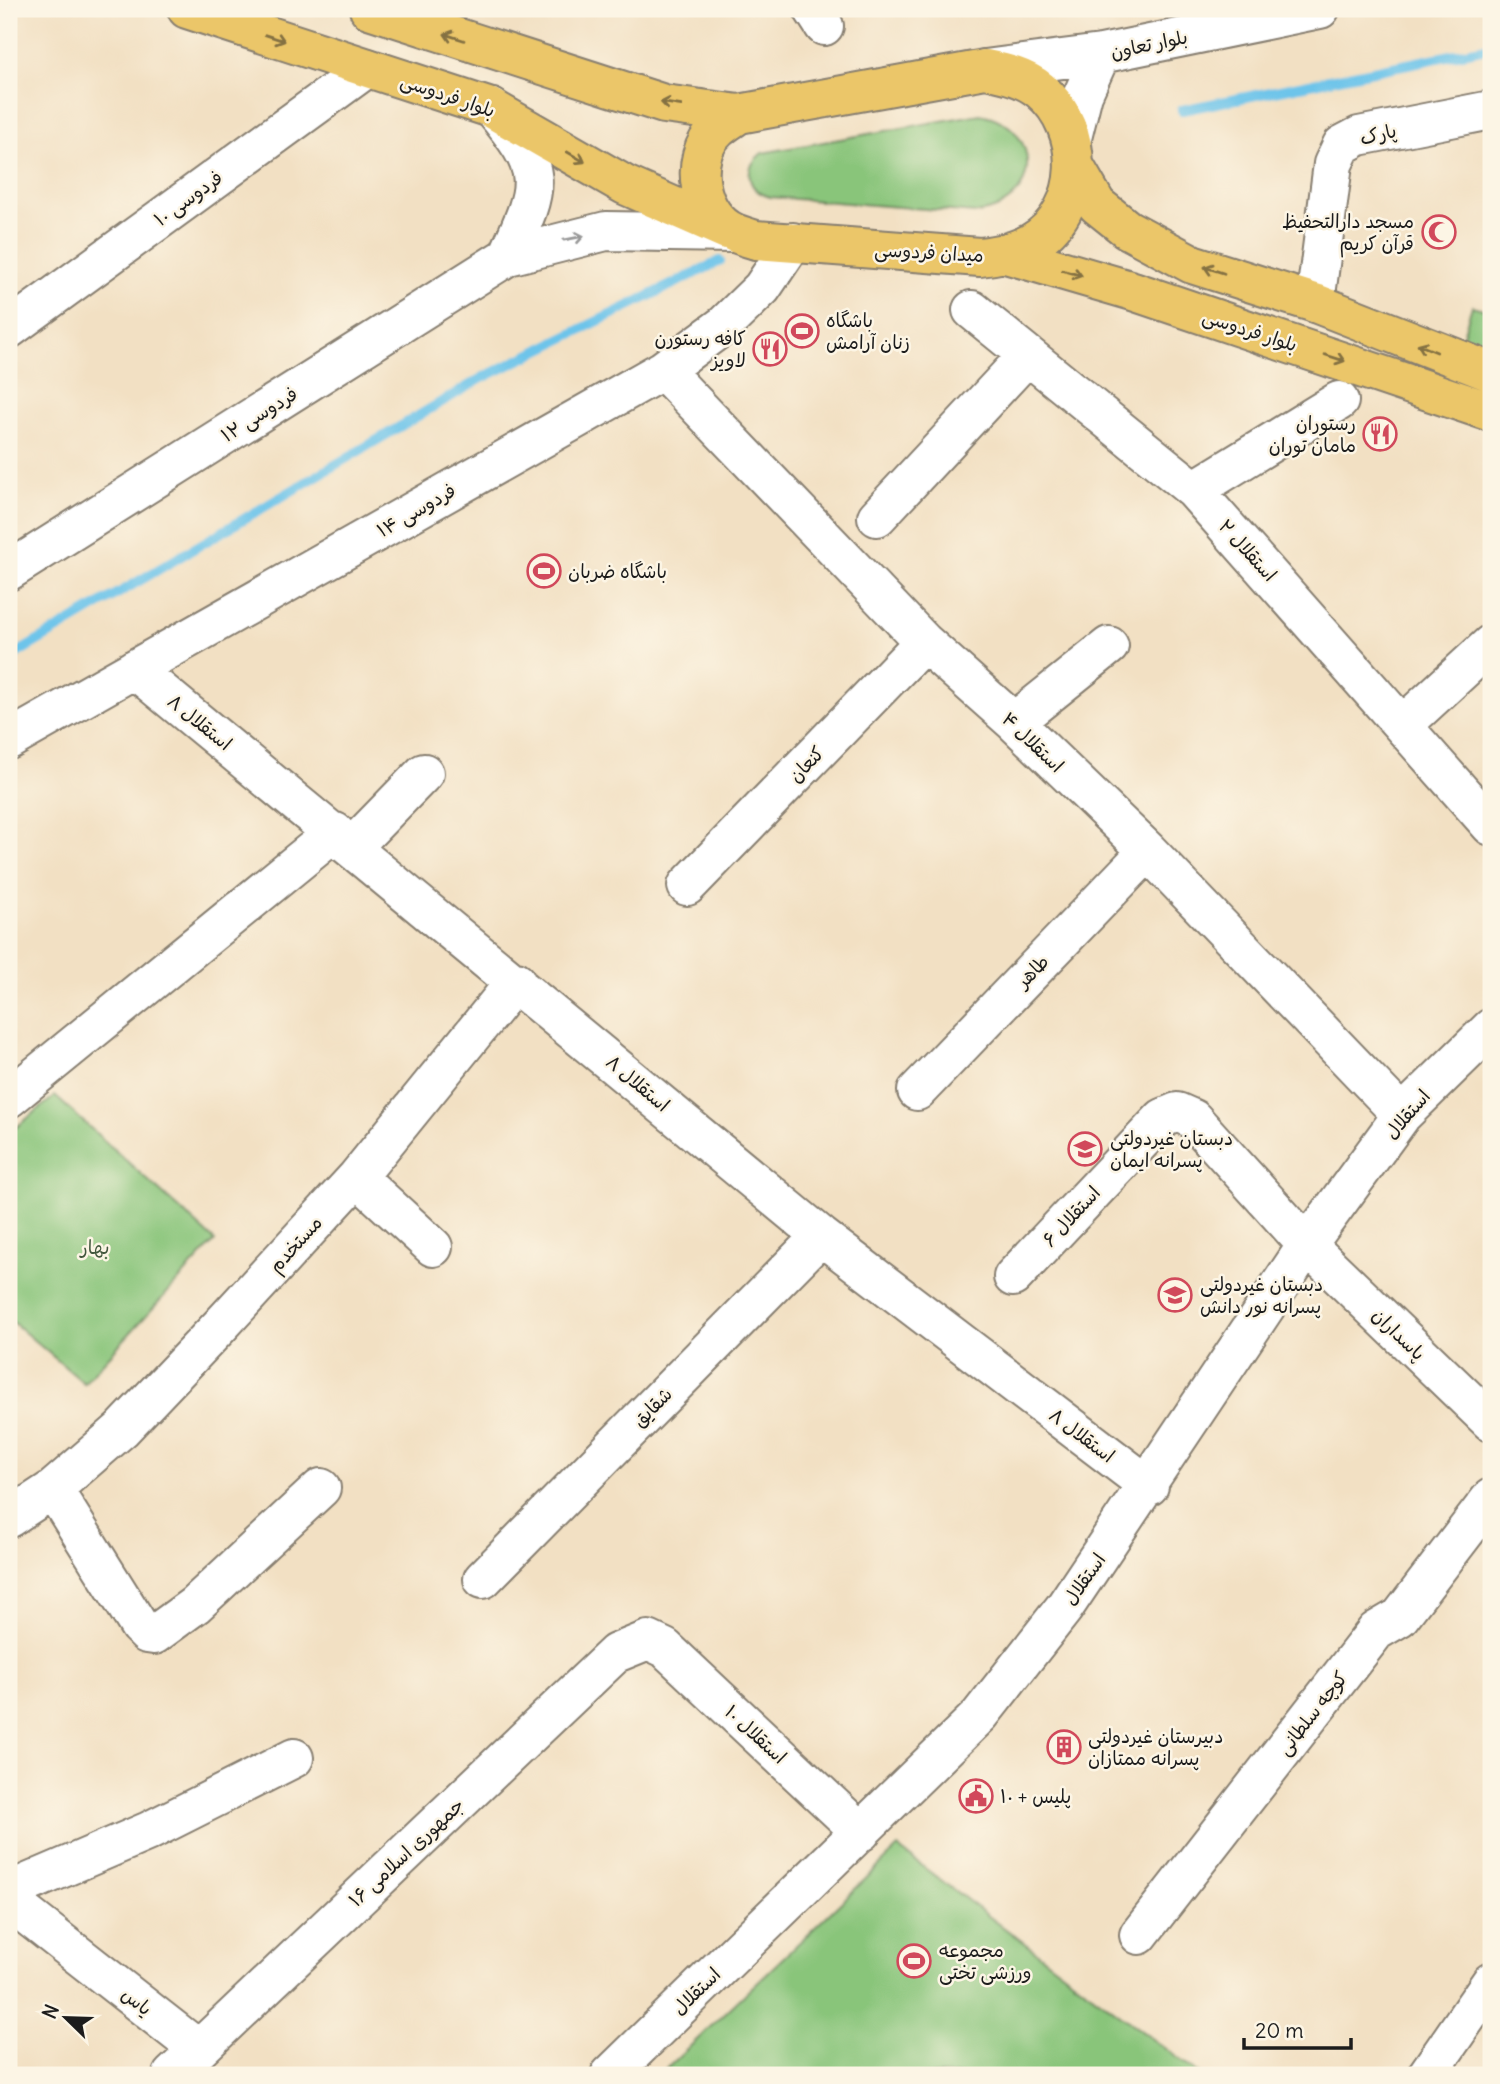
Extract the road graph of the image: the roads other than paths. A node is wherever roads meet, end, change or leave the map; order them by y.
1 (187, 9) edge
2 (369, 9) edge
3 (1321, 9) edge
4 (1101, 54) junction
5 (367, 68) junction
6 (985, 69) junction
7 (491, 108) junction
8 (1491, 110) edge
9 (739, 114) junction
10 (1073, 153) junction
11 (733, 233) junction
12 (793, 242) junction
13 (1006, 254) junction
14 (508, 256) junction
15 (1315, 303) junction
16 (972, 310) dead end
17 (9, 329) edge
18 (1027, 356) junction
19 (663, 370) junction
20 (1491, 372) edge
21 (1339, 401) dead end
22 (1491, 412) edge
23 (1194, 490) junction
24 (877, 517) dead end
25 (9, 570) edge
26 (924, 642) junction
27 (1491, 644) edge
28 (1109, 646) dead end
29 (134, 669) junction
30 (1014, 722) junction
31 (1404, 724) junction
32 (9, 740) edge
33 (424, 773) dead end
34 (1491, 826) edge
35 (343, 839) junction
36 (1147, 851) junction
37 (687, 886) dead end
38 (516, 981) junction
39 (1491, 1028) edge
40 (917, 1091) dead end
41 (9, 1098) edge
42 (1402, 1115) junction
43 (357, 1177) junction
44 (821, 1236) junction
45 (1307, 1245) junction
46 (433, 1247) dead end
47 (1013, 1278) dead end
48 (1491, 1422) edge
49 (1149, 1486) junction
50 (321, 1488) dead end
51 (53, 1489) junction
52 (1491, 1498) edge
53 (9, 1518) edge
54 (483, 1579) dead end
55 (648, 1640) joint
56 (294, 1758) dead end
57 (861, 1832) junction
58 (9, 1891) edge
59 (9, 1901) edge
60 (1139, 1935) dead end
61 (1491, 1982) edge
62 (185, 2062) edge
63 (610, 2075) edge
64 (1427, 2075) edge

1 -> 5 main road, بلوار فردوسی
9 -> 2 main road
3 - 4 street, بلوار تعاون
4 - 6 street, بلوار تعاون
4 - 10 street
5 - 7 main road, بلوار فردوسی
5 - 17 street, فردوسی ۱۰
6 - 9 main road
6 - 10 main road
7 -> 11 main road, بلوار فردوسی
7 - 14 street
8 - 15 street, پارک
9 - 11 main road
10 - 13 main road, میدان فردوسی
15 -> 10 main road
11 - 12 main road, میدان فردوسی
14 -> 11 street, فردوسی ۱۲
12 - 13 main road, میدان فردوسی
12 - 19 street, فردوسی ۱۴
13 -> 22 main road, بلوار فردوسی
14 - 25 street, فردوسی ۱۲
20 -> 15 main road
16 - 18 street, استقلال ۲
18 - 23 street, استقلال ۲
18 - 24 street
19 - 26 street, استقلال ۴
19 - 29 street, فردوسی ۱۴
21 - 23 street
23 - 31 street, استقلال ۲
26 - 30 street, استقلال ۴
26 - 37 street, کنعان
27 - 31 street
28 - 30 street
29 - 32 street, فردوسی ۱۴
29 - 35 street, استقلال ۸
30 - 36 street, استقلال ۴
31 - 34 street, استقلال ۲
33 - 35 street
35 - 38 street, استقلال ۸
35 - 41 street
36 - 40 street, طاهر
36 - 42 street, استقلال ۴
38 - 43 street, مستخدم
38 - 44 street, استقلال ۸
39 - 42 street, استقلال
42 - 45 street, استقلال
43 - 46 street
43 - 51 street, مستخدم
44 - 49 street, استقلال ۸
44 - 54 street, شقایق
45 - 47 street, استقلال ۶
45 - 48 street, پاسداران
45 - 49 street, استقلال
49 - 57 street, استقلال
50 - 51 street
51 - 53 street, مستخدم
52 - 60 street, کوچه سلطانی
55 - 57 street, استقلال ۱۰
55 - 62 street, جمهوری اسلامی ۱۶
56 - 58 street
57 - 63 street, استقلال
59 - 62 street, یاس
61 - 64 street

